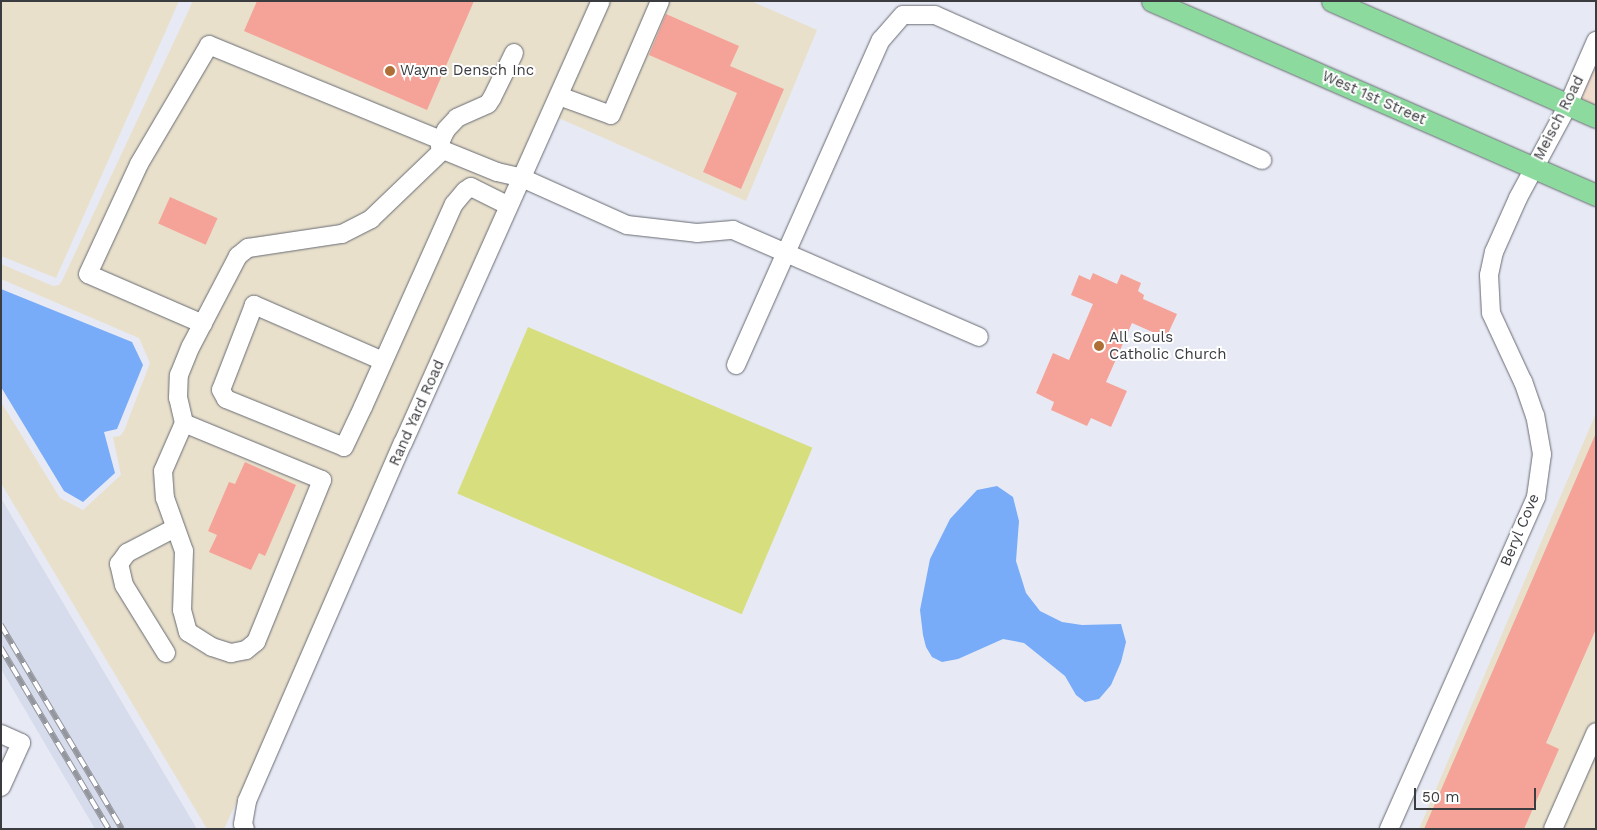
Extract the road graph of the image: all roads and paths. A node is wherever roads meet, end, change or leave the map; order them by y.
1 (601, 1) edge
2 (660, 1) edge
3 (1152, 1) edge
4 (1332, 1) edge
5 (1596, 41) edge
6 (514, 53) dead end
7 (559, 96) junction
8 (1568, 105) junction
9 (1596, 117) edge
10 (442, 145) junction
11 (1262, 160) dead end
12 (1534, 168) junction
13 (522, 178) junction
14 (1596, 195) edge
15 (509, 206) junction
16 (786, 251) junction
17 (203, 324) junction
18 (979, 337) dead end
19 (383, 362) junction
20 (736, 364) dead end
21 (184, 423) junction
22 (175, 528) junction
23 (166, 654) dead end
24 (1596, 732) edge
25 (1, 734) edge
26 (1, 787) edge
27 (245, 829) edge
28 (1389, 829) edge
29 (1553, 829) edge

1 - 7 street, Rand Yard Road
2 - 7 street
3 - 12 main road, West 1st Street
4 - 8 main road
5 - 8 street, Meisch Road
6 - 10 street
7 - 13 street, Rand Yard Road
8 - 9 main road
8 - 12 street, Meisch Road
10 - 13 street
10 - 17 street
10 - 17 street
11 - 16 street
12 - 14 main road, West 1st Street
12 - 28 street, Beryl Cove
13 - 15 street, Rand Yard Road
13 - 16 street
15 - 19 street
15 - 27 street, Rand Yard Road
16 - 18 street
16 - 20 street
17 - 21 street
19 - 19 street
21 - 22 street
21 - 22 street
22 - 23 street
24 - 29 street
25 - 26 street

